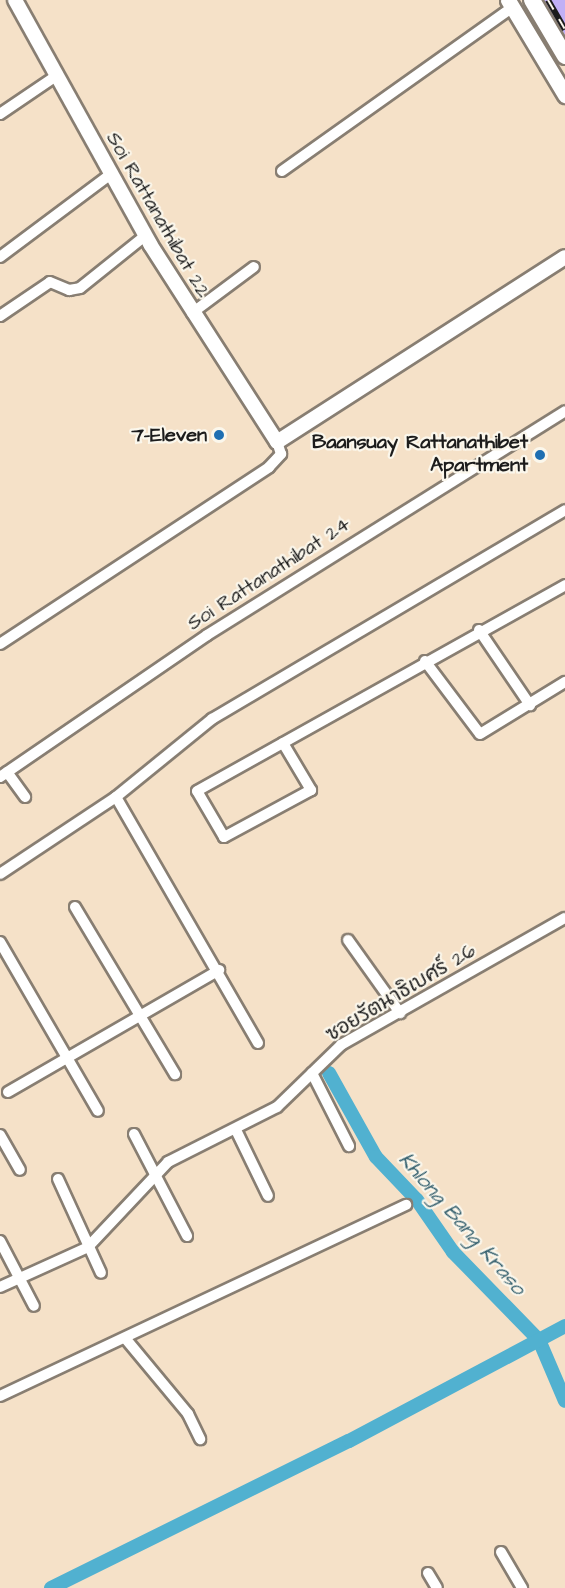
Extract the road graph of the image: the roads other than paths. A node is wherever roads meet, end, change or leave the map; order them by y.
1 (15, 0) edge
2 (532, 0) edge
3 (511, 4) edge
4 (565, 56) edge
5 (56, 76) junction
6 (565, 95) edge
7 (0, 114) edge
8 (282, 171) dead end
9 (111, 174) junction
10 (145, 236) junction
11 (0, 257) edge
12 (565, 257) edge
13 (254, 267) dead end
14 (192, 313) junction
15 (0, 316) edge
16 (565, 411) edge
17 (277, 442) junction
18 (565, 510) edge
19 (565, 585) edge
20 (479, 630) junction
21 (0, 644) edge
22 (425, 661) junction
23 (565, 682) edge
24 (530, 705) junction
25 (283, 743) junction
26 (3, 775) edge
27 (25, 797) dead end
28 (117, 797) junction
29 (0, 873) edge
30 (75, 907) dead end
31 (565, 918) edge
32 (348, 940) dead end
33 (0, 942) edge
34 (219, 970) junction
35 (400, 1013) junction
36 (141, 1019) junction
37 (258, 1043) dead end
38 (69, 1057) junction
39 (312, 1073) junction
40 (175, 1074) dead end
41 (8, 1092) dead end
42 (98, 1111) dead end
43 (236, 1130) junction
44 (134, 1134) dead end
45 (0, 1135) edge
46 (349, 1146) dead end
47 (20, 1170) dead end
48 (155, 1172) junction
49 (58, 1179) dead end
50 (268, 1196) dead end
51 (406, 1205) dead end
52 (187, 1236) dead end
53 (0, 1240) edge
54 (88, 1247) junction
55 (101, 1274) dead end
56 (18, 1279) junction
57 (0, 1287) edge
58 (34, 1306) dead end
59 (125, 1338) junction
60 (0, 1396) edge
61 (200, 1439) dead end
62 (501, 1552) dead end
63 (428, 1573) dead end
64 (437, 1588) edge
65 (522, 1588) edge

1 - 5 street, Soi Rattanathibat 22
2 - 4 main road
3 - 6 main road
3 - 8 street
5 - 7 street
5 - 9 street, Soi Rattanathibat 22
9 - 10 street, Soi Rattanathibat 22
9 - 11 street
10 - 14 street, Soi Rattanathibat 22
10 - 15 street
12 - 17 street
13 - 14 street
14 - 17 street, Soi Rattanathibat 22
16 - 26 street, Soi Rattanathibat 24
17 - 21 street
18 - 28 street
19 - 20 street
20 - 22 street
20 - 24 street
22 - 24 street
22 - 25 street
23 - 24 street
25 - 25 street
26 - 27 street
28 - 29 street
28 - 34 street
30 - 36 street
31 - 35 street, ซอยรัตนาธิเบศร์ 26
32 - 35 street
33 - 38 street
34 - 36 street
34 - 37 street
35 - 39 street, ซอยรัตนาธิเบศร์ 26
36 - 38 street
36 - 40 street
38 - 41 street
38 - 42 street
39 - 43 street, ซอยรัตนาธิเบศร์ 26
39 - 46 street
43 - 48 street, ซอยรัตนาธิเบศร์ 26
43 - 50 street
44 - 48 street
45 - 47 street
48 - 52 street
48 - 54 street, ซอยรัตนาธิเบศร์ 26
49 - 54 street
51 - 59 street
53 - 56 street
54 - 55 street
54 - 56 street, ซอยรัตนาธิเบศร์ 26
56 - 57 street, ซอยรัตนาธิเบศร์ 26
56 - 58 street
59 - 60 street
59 - 61 street
62 - 65 street
63 - 64 street

